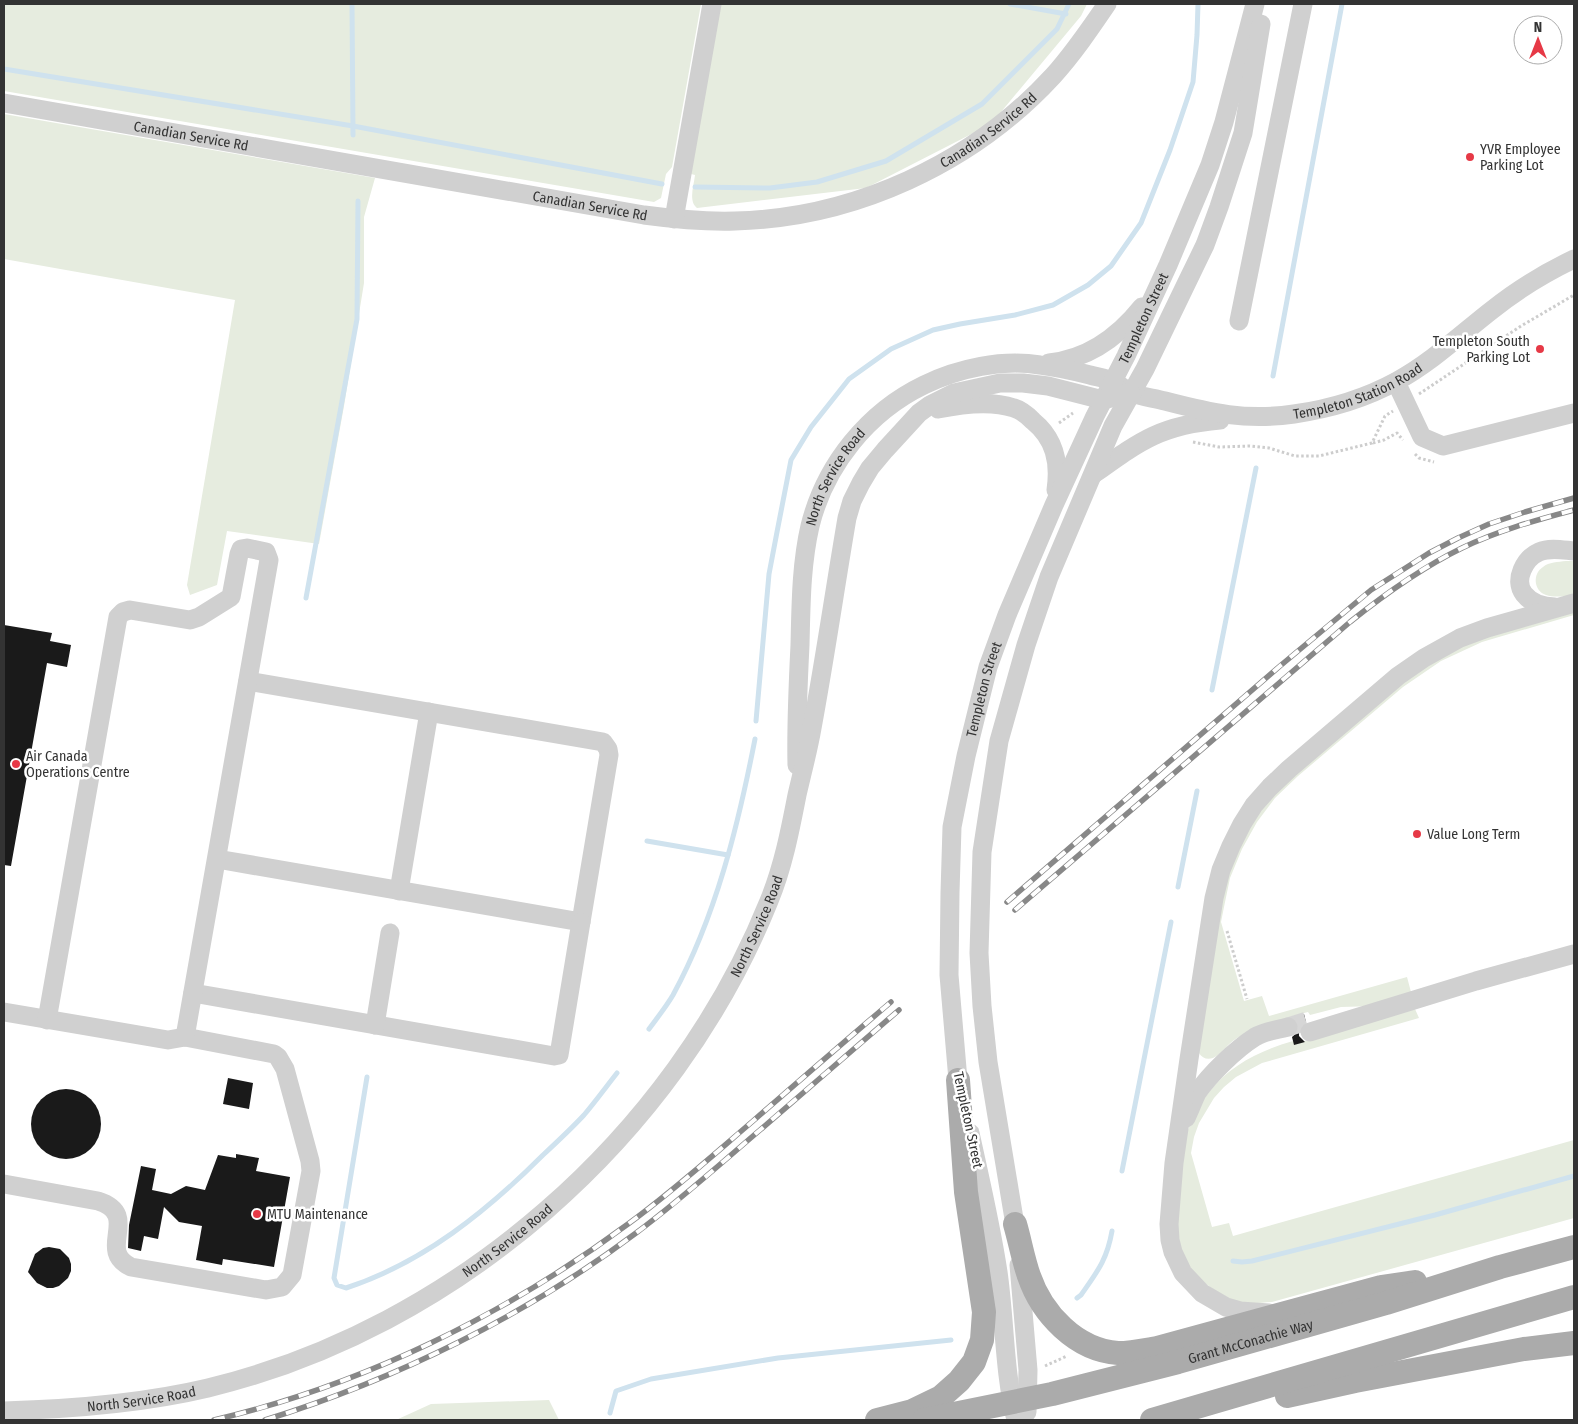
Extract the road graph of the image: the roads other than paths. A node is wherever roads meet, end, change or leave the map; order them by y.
1 (712, 4) edge
2 (1107, 4) edge
3 (1255, 4) edge
4 (1263, 4) edge
5 (1303, 4) edge
6 (4, 103) edge
7 (674, 219) junction
8 (1574, 259) edge
9 (1168, 265) junction
10 (1239, 321) dead end
11 (1038, 364) junction
12 (1112, 381) junction
13 (1396, 382) junction
14 (1131, 393) junction
15 (1103, 400) junction
16 (1574, 413) edge
17 (1251, 417) junction
18 (902, 430) junction
19 (1093, 475) junction
20 (1054, 505) junction
21 (1574, 552) edge
22 (1565, 605) edge
23 (248, 681) junction
24 (429, 712) junction
25 (797, 796) junction
26 (217, 859) junction
27 (399, 891) junction
28 (581, 922) junction
29 (390, 933) dead end
30 (1574, 954) edge
31 (193, 993) junction
32 (4, 1012) edge
33 (48, 1020) junction
34 (374, 1025) junction
35 (1309, 1027) tunnel mouth
36 (1290, 1032) tunnel mouth
37 (185, 1037) junction
38 (958, 1080) junction
39 (1177, 1137) junction
40 (4, 1184) edge
41 (1016, 1224) junction
42 (1574, 1247) edge
43 (1500, 1267) junction
44 (1574, 1297) edge
45 (1293, 1311) junction
46 (1574, 1343) edge
47 (1020, 1410) edge
48 (4, 1411) edge
49 (877, 1420) edge
50 (924, 1420) edge
51 (1152, 1420) edge
52 (1163, 1420) edge

1 - 7 street
2 - 7 street, Canadian Service Rd
3 - 9 street, Templeton Street
4 - 14 street, Templeton Street
5 - 10 street
6 - 7 street, Canadian Service Rd
8 - 13 street, Templeton Station Road
9 - 11 street
9 - 12 street, Templeton Street
11 - 12 street, North Service Road
11 - 25 street, North Service Road
12 - 14 street, Templeton Station Road
12 - 15 street, Templeton Street
13 - 16 street
13 - 17 street, Templeton Station Road
14 - 15 street, North Service Road
14 - 17 street, Templeton Station Road
14 - 19 street, Templeton Street
15 - 18 street, North Service Road
15 - 20 street, Templeton Street
17 - 19 street
18 - 20 street
18 - 25 street, North Service Road
19 - 41 street, Templeton Street
20 - 38 street, Templeton Street
21 - 22 street
22 - 39 street
23 - 24 street
23 - 26 street
23 - 33 street
24 - 27 street
24 - 28 street
25 - 48 street, North Service Road
26 - 27 street
26 - 31 street
27 - 28 street
28 - 34 street
29 - 34 street
30 - 35 street
31 - 34 street
31 - 37 street
32 - 33 street
33 - 37 street
36 - 39 street
37 - 40 street
38 - 47 street, Templeton Street
38 - 49 main road
39 - 45 street
41 - 45 main road
41 - 47 street, Templeton Street
42 - 43 main road, Grant McConachie Way
43 - 45 main road
43 - 47 main road, Grant McConachie Way
44 - 51 main road
46 - 52 main road
47 - 50 main road, Grant McConachie Way

